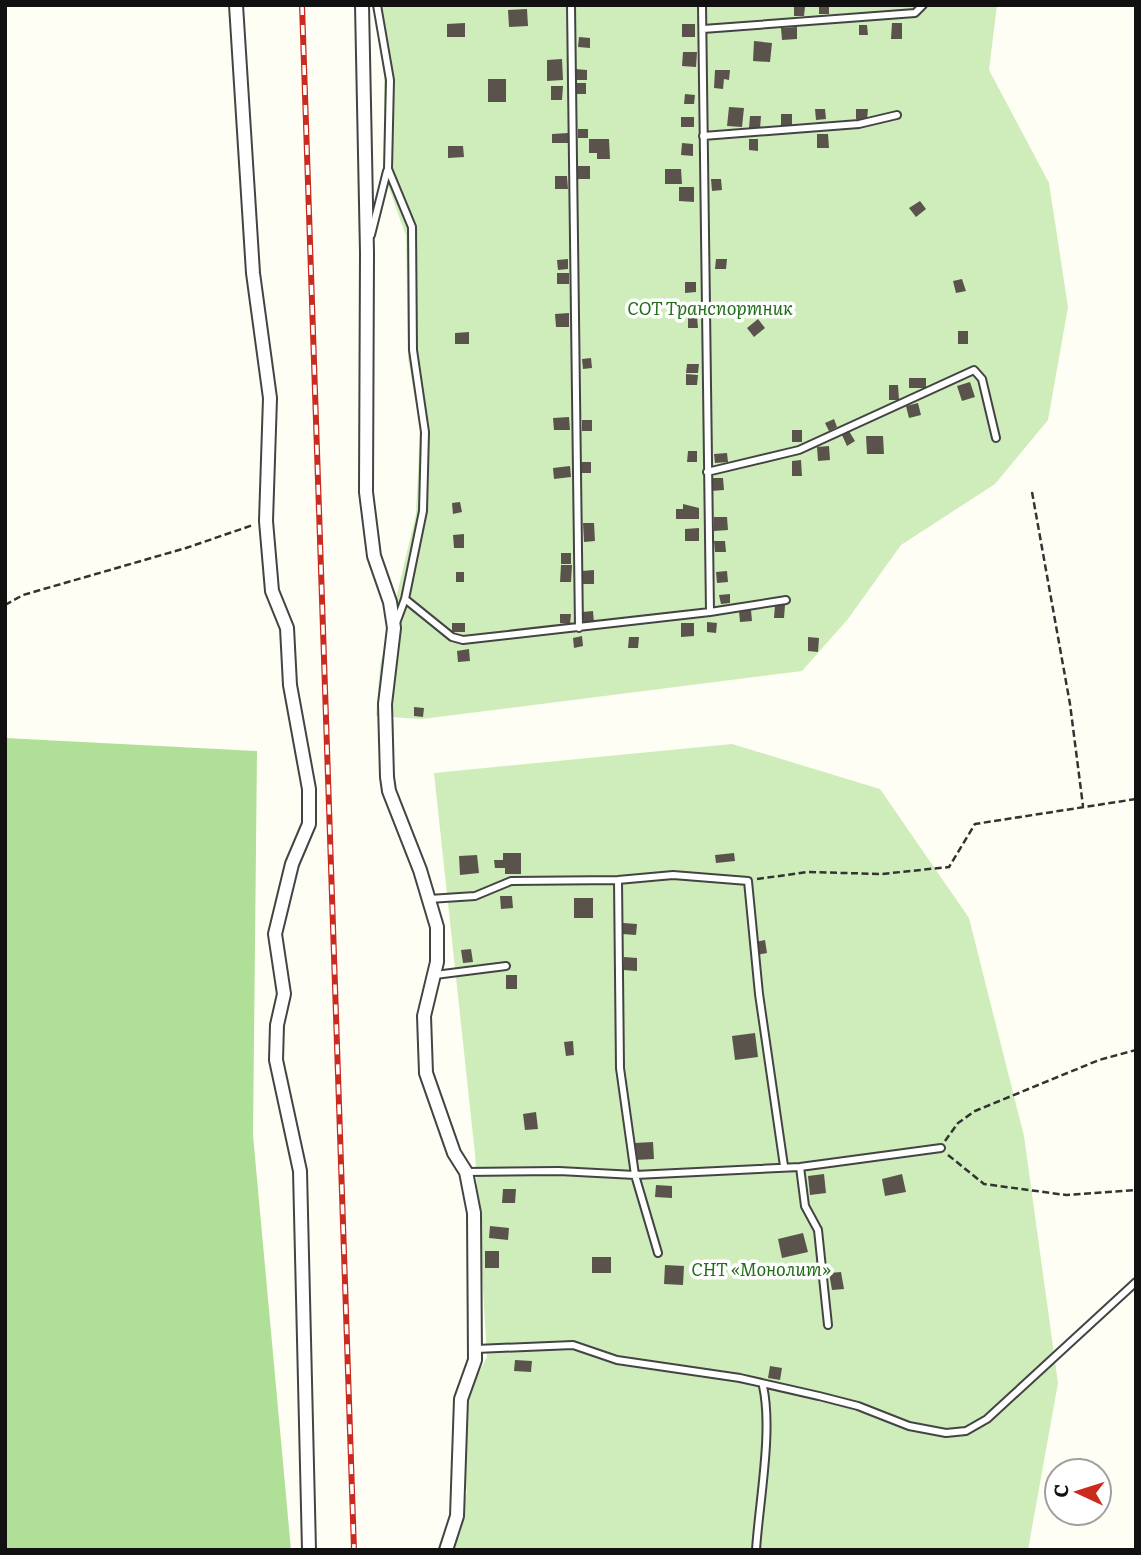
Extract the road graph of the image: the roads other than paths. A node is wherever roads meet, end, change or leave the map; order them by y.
1 (236, 5) edge
2 (362, 5) edge
3 (571, 5) edge
4 (702, 5) edge
5 (923, 5) edge
6 (376, 6) edge
7 (703, 29) junction
8 (897, 115) dead end
9 (703, 136) junction
10 (388, 169) junction
11 (367, 254) junction
12 (996, 438) dead end
13 (706, 472) junction
14 (405, 599) junction
15 (786, 600) dead end
16 (710, 612) junction
17 (394, 628) junction
18 (579, 628) junction
19 (618, 880) junction
20 (429, 899) junction
21 (506, 965) dead end
22 (433, 976) junction
23 (941, 1148) road end
24 (783, 1166) junction
25 (800, 1167) junction
26 (466, 1172) junction
27 (635, 1175) junction
28 (658, 1253) dead end
29 (1136, 1282) edge
30 (828, 1325) dead end
31 (476, 1349) junction
32 (763, 1386) junction
33 (309, 1550) edge
34 (446, 1550) edge
35 (756, 1550) edge

1 - 33 street
2 - 11 street
3 - 18 lane
4 - 7 lane
5 - 7 lane
6 - 10 lane
7 - 9 lane
8 - 9 lane
9 - 13 lane
10 - 11 lane
10 - 14 lane
11 - 17 street
12 - 13 lane
13 - 16 lane
14 - 17 lane
14 - 18 lane
15 - 16 lane
16 - 18 lane
17 - 20 street
19 - 20 lane
19 - 24 lane
19 - 27 lane
20 - 22 street
21 - 22 lane
22 - 26 street
23 - 25 lane
24 - 25 lane
24 - 27 lane
25 - 30 lane
26 - 27 lane
26 - 31 street
27 - 28 lane
29 - 32 lane
31 - 32 lane
31 - 34 street
32 - 35 lane

